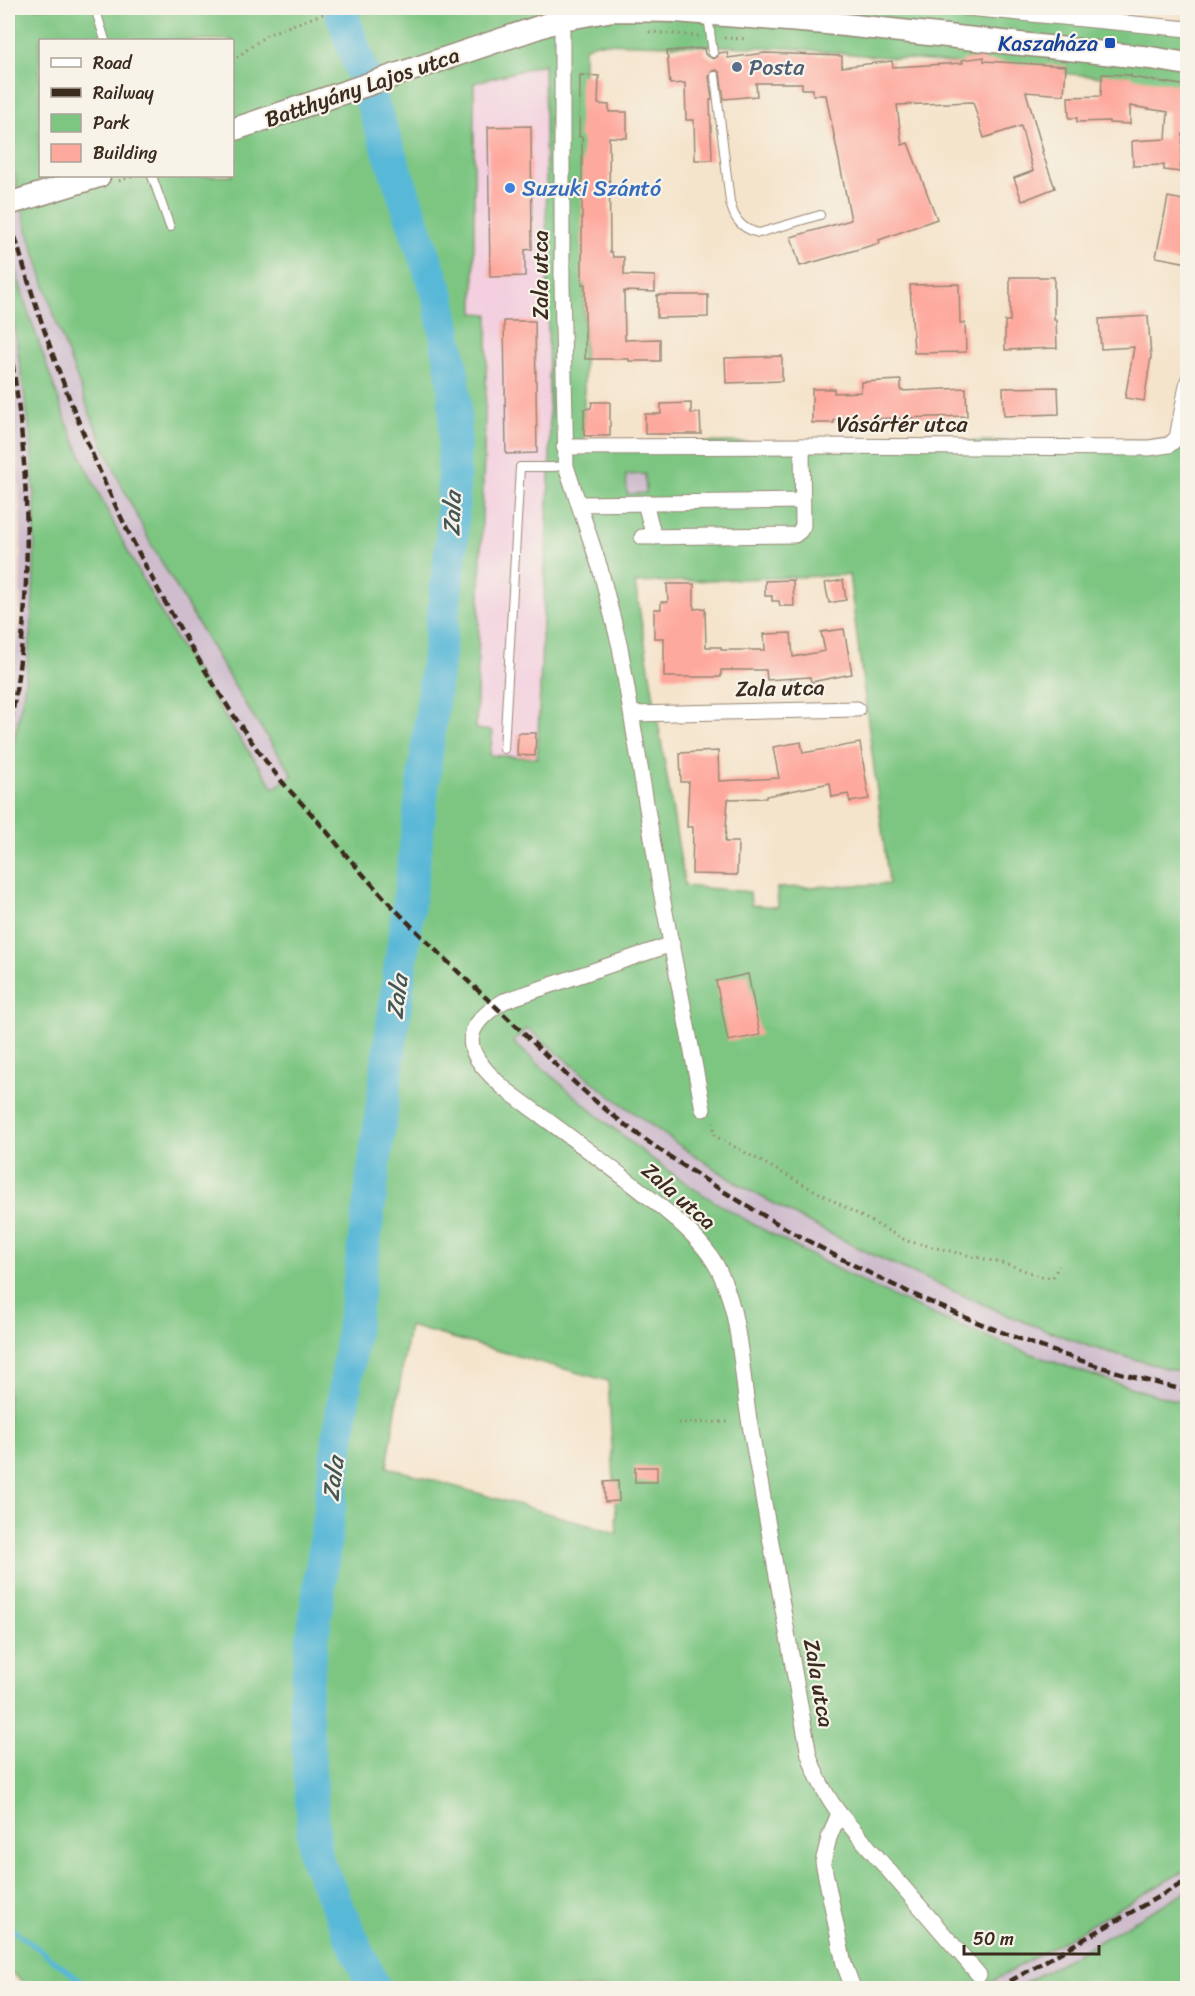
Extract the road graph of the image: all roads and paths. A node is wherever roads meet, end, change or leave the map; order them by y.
1 (95, 8) edge
2 (339, 8) edge
3 (967, 8) edge
4 (707, 11) edge
5 (562, 13) edge
6 (827, 15) edge
7 (1188, 29) edge
8 (646, 32) dead end
9 (712, 37) junction
10 (105, 39) edge
11 (757, 39) dead end
12 (713, 53) dead end
13 (234, 59) edge
14 (1188, 64) edge
15 (715, 76) dead end
16 (234, 129) edge
17 (96, 177) edge
18 (152, 177) edge
19 (8, 204) edge
20 (820, 215) dead end
21 (170, 227) dead end
22 (1188, 380) edge
23 (802, 446) junction
24 (564, 447) junction
25 (566, 466) junction
26 (802, 501) junction
27 (645, 503) junction
28 (579, 504) junction
29 (857, 709) dead end
30 (632, 714) junction
31 (504, 749) dead end
32 (672, 944) junction
33 (703, 1109) joint
34 (1059, 1266) dead end
35 (749, 1421) junction
36 (678, 1423) dead end
37 (838, 1813) junction
38 (979, 1975) dead end
39 (853, 1989) edge

1 - 10 lane
2 - 13 path
3 - 7 street
4 - 5 street, Batthyány Lajos utca
4 - 6 street, Batthyány Lajos utca
4 - 9 lane
5 - 16 street, Batthyány Lajos utca
5 - 24 street, Zala utca
6 - 14 street, Batthyány Lajos utca
8 - 9 path
9 - 11 path
9 - 12 lane
15 - 20 lane
17 - 19 street
18 - 21 lane
22 - 23 street, Vásártér utca
23 - 24 street, Vásártér utca
23 - 26 street
24 - 25 street, Zala utca
25 - 28 street, Zala utca
25 - 31 lane
26 - 27 street
26 - 27 street
27 - 28 street
28 - 30 street, Zala utca
29 - 30 street, Zala utca
30 - 32 street, Zala utca
32 - 33 street, Zala utca
32 - 35 street, Zala utca
33 - 34 path
35 - 36 path
35 - 37 street, Zala utca
37 - 38 street, Zala utca
37 - 39 street

